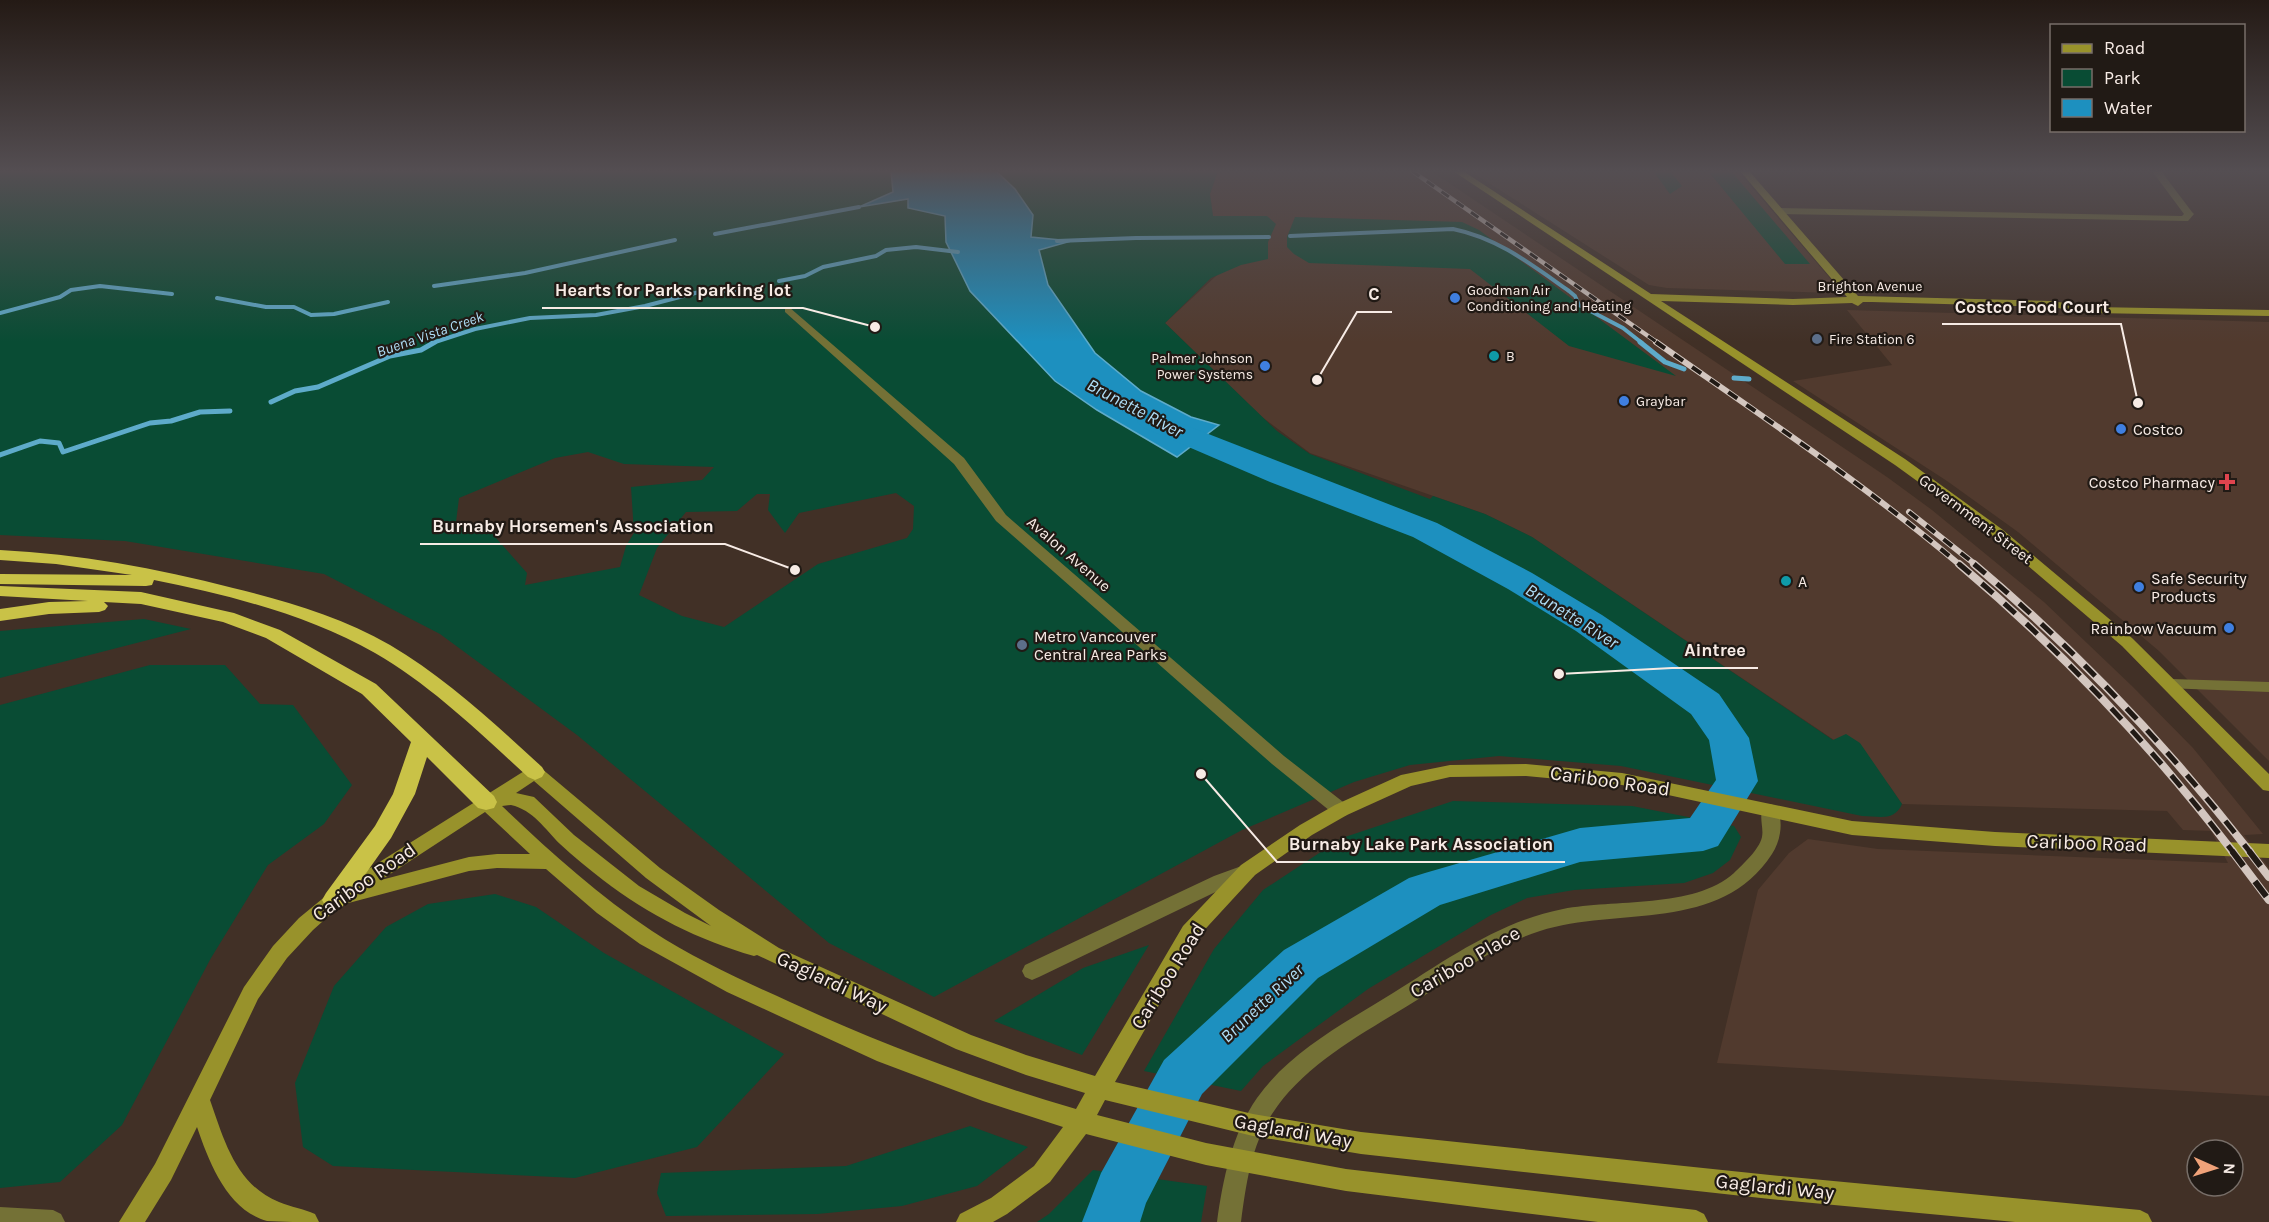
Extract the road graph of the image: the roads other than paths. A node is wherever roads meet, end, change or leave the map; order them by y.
1 (1543, 228) edge
2 (1794, 228) edge
3 (1648, 297) junction
4 (1854, 299) junction
5 (1792, 302) junction
6 (1862, 308) junction
7 (789, 310) dead end
8 (2092, 310) junction
9 (2269, 314) edge
10 (0, 555) edge
11 (0, 579) edge
12 (195, 583) junction
13 (0, 591) edge
14 (184, 606) junction
15 (0, 615) edge
16 (2171, 684) junction
17 (2269, 687) edge
18 (422, 740) junction
19 (535, 772) junction
20 (2269, 784) edge
21 (486, 802) junction
22 (1341, 810) junction
23 (1770, 811) junction
24 (2269, 850) edge
25 (549, 862) junction
26 (1248, 870) junction
27 (334, 900) junction
28 (772, 954) junction
29 (1032, 971) dead end
30 (200, 1101) junction
31 (0, 1219) edge
32 (53, 1222) edge
33 (131, 1222) edge
34 (307, 1222) edge
35 (968, 1222) edge
36 (1229, 1222) edge
37 (1696, 1222) edge
38 (2140, 1222) edge

1 - 3 street, Government Street
2 - 4 street
3 - 5 street, Brighton Avenue
3 - 16 street, Government Street
4 - 5 street, Brighton Avenue
4 - 6 street
4 - 8 street, Brighton Avenue
5 - 6 street, Brighton Avenue
6 - 8 street, Brighton Avenue
7 - 22 street, Avalon Avenue
8 - 9 street, Brighton Avenue
10 - 12 highway
11 - 12 highway
12 - 19 highway
13 - 14 highway
14 - 15 highway
14 - 18 highway
16 - 17 street
16 - 20 street, Government Street
18 - 21 highway
18 - 27 highway
19 - 21 street, Cariboo Road
19 - 28 street, Gaglardi Way
21 - 25 street
21 - 27 street, Cariboo Road
21 - 28 street
22 - 23 street, Cariboo Road
22 - 26 street, Cariboo Road
23 - 24 street, Cariboo Road
23 - 36 street, Cariboo Place
25 - 27 street
25 - 37 street
26 - 29 street
26 - 35 street, Cariboo Road
27 - 30 street, Cariboo Road
28 - 38 street, Gaglardi Way
30 - 33 street, Cariboo Road
30 - 34 street
31 - 32 street

